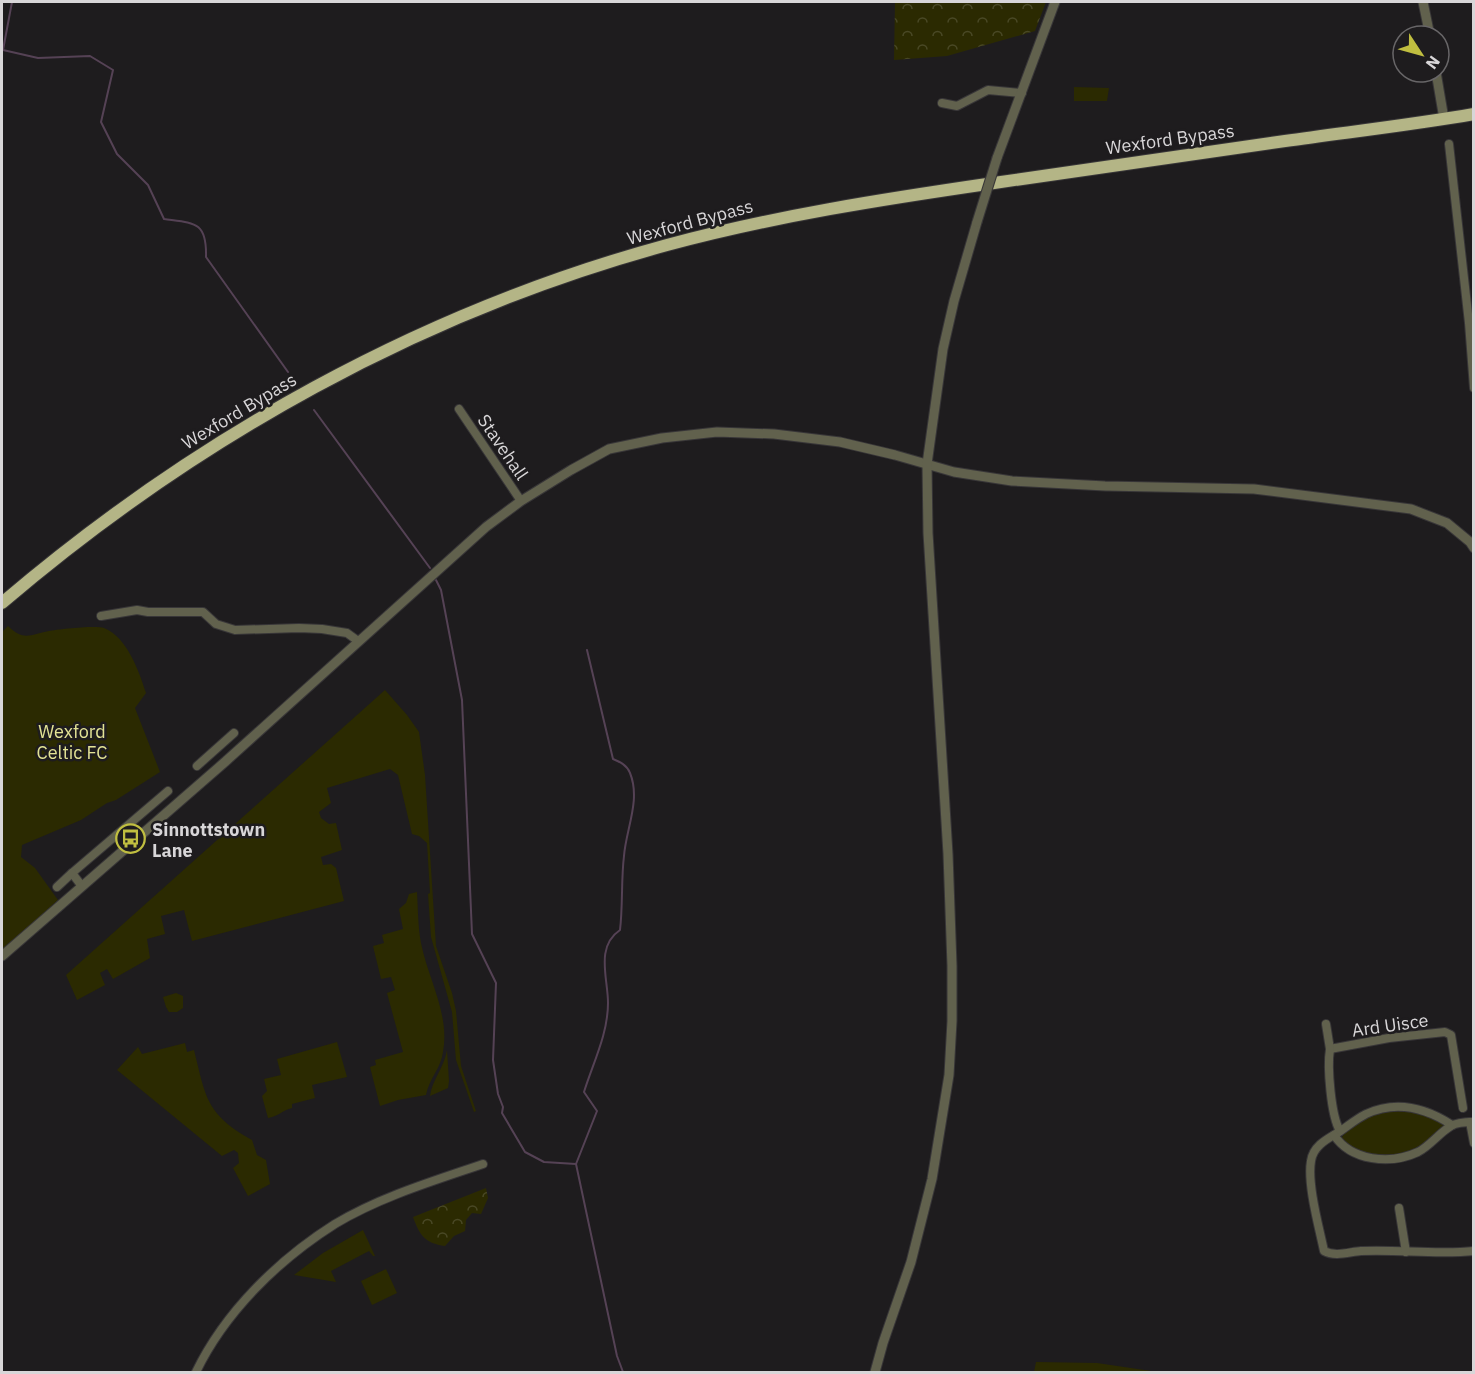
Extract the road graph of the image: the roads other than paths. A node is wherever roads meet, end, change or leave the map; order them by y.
1 (1055, 2) edge
2 (1423, 2) edge
3 (1428, 24) edge
4 (1438, 84) edge
5 (1022, 93) junction
6 (942, 103) dead end
7 (1473, 114) edge
8 (1444, 119) junction
9 (1449, 144) dead end
10 (1473, 388) edge
11 (459, 409) dead end
12 (927, 464) junction
13 (521, 501) junction
14 (1472, 543) edge
15 (2, 603) edge
16 (101, 616) dead end
17 (358, 641) junction
18 (234, 734) dead end
19 (217, 749) junction
20 (226, 761) junction
21 (198, 766) dead end
22 (168, 791) dead end
23 (72, 873) junction
24 (81, 885) junction
25 (57, 887) dead end
26 (2, 956) edge
27 (1326, 1024) dead end
28 (1330, 1049) junction
29 (1463, 1108) dead end
30 (1472, 1122) edge
31 (1452, 1125) junction
32 (1337, 1133) junction
33 (1473, 1143) edge
34 (483, 1164) dead end
35 (1399, 1208) dead end
36 (1406, 1251) junction
37 (1473, 1251) edge
38 (196, 1372) edge
39 (875, 1372) edge

1 - 5 street
2 - 3 street
4 - 8 street
5 - 6 street
5 - 12 street, bridge
7 - 8 highway, Wexford Bypass
8 - 15 highway, Wexford Bypass
9 - 10 street
11 - 13 street, Stavehall
12 - 13 street
12 - 14 street
12 - 39 street
13 - 17 street
16 - 17 street
17 - 20 street
18 - 19 street
19 - 20 street
19 - 21 street
20 - 24 street
22 - 23 street
23 - 24 street
23 - 25 street
24 - 26 street
27 - 28 street, Ard Uisce
28 - 29 street, Ard Uisce
28 - 32 street, Ard Uisce
30 - 31 street
30 - 33 street
31 - 32 street
31 - 32 street
32 - 36 street
34 - 38 street
35 - 36 street
36 - 37 street

